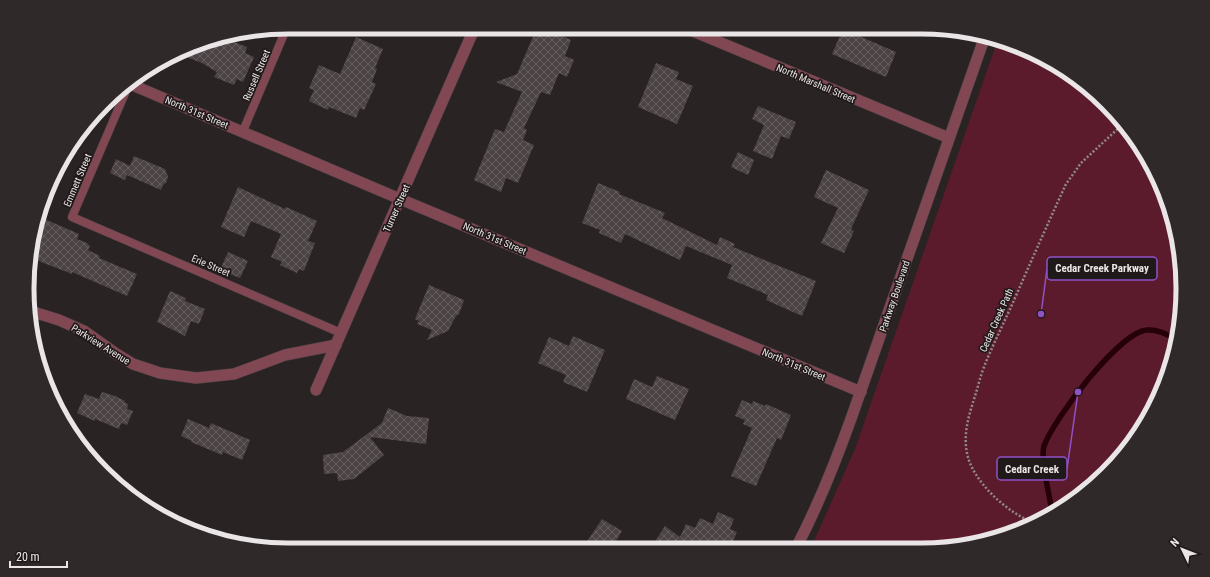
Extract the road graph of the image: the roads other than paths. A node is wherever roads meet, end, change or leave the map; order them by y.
1 (284, 34) edge
2 (472, 34) edge
3 (700, 34) edge
4 (983, 42) edge
5 (135, 86) edge
6 (126, 93) edge
7 (243, 131) junction
8 (949, 138) junction
9 (400, 199) junction
10 (72, 217) joint
11 (35, 313) edge
12 (341, 332) junction
13 (336, 345) junction
14 (316, 390) dead end
15 (860, 392) junction
16 (799, 543) edge

1 - 7 lane, Russell Street
2 - 9 street, Turner Street
3 - 8 street, North Marshall Street
4 - 8 street, Parkway Boulevard
5 - 7 street, North 31st Street
6 - 10 lane, Emmett Street
7 - 9 street, North 31st Street
8 - 15 street, Parkway Boulevard
9 - 12 street, Turner Street
9 - 15 street, North 31st Street
10 - 12 lane, Erie Street
11 - 13 street, Parkview Avenue
12 - 13 street, Turner Street
13 - 14 street, Turner Street
15 - 16 street, Parkway Boulevard

